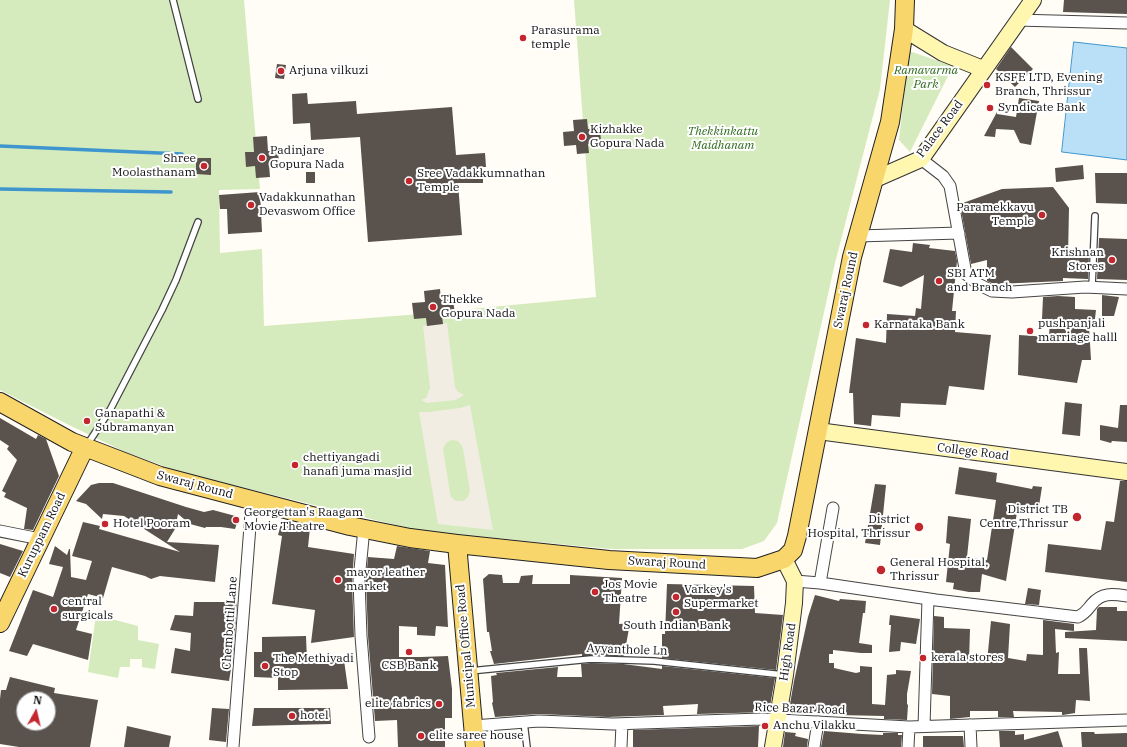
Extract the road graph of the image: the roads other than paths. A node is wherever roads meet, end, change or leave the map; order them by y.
1 (173, 0) edge
2 (906, 0) edge
3 (1033, 0) edge
4 (1017, 20) junction
5 (1127, 23) edge
6 (904, 29) junction
7 (983, 69) junction
8 (198, 99) dead end
9 (920, 159) junction
10 (874, 180) junction
11 (1096, 216) dead end
12 (198, 222) dead end
13 (959, 233) junction
14 (858, 236) junction
15 (1092, 287) junction
16 (1127, 289) edge
17 (0, 402) edge
18 (818, 431) junction
19 (85, 448) junction
20 (1127, 472) edge
21 (252, 500) junction
22 (833, 508) dead end
23 (364, 528) junction
24 (0, 531) edge
25 (40, 539) junction
26 (457, 544) junction
27 (784, 559) junction
28 (795, 581) junction
29 (820, 583) junction
30 (1127, 596) edge
31 (928, 599) junction
32 (0, 622) edge
33 (468, 671) junction
34 (785, 675) junction
35 (778, 719) junction
36 (1127, 720) edge
37 (524, 722) junction
38 (818, 722) junction
39 (622, 724) junction
40 (970, 725) junction
41 (473, 726) junction
42 (924, 726) junction
43 (909, 727) junction
44 (369, 737) dead end
45 (233, 747) edge
46 (475, 747) edge
47 (527, 747) edge
48 (622, 747) edge
49 (773, 747) edge
50 (814, 747) edge
51 (908, 747) edge
52 (971, 747) edge

1 - 8 lane
2 - 6 main road, Swaraj Round
3 - 4 main road, Palace Road
4 - 5 street
4 - 7 main road, Palace Road
6 - 7 main road
6 - 10 main road, Swaraj Round
7 - 9 main road, Palace Road
9 - 10 main road, Palace Road
9 - 13 street
10 - 14 main road, Swaraj Round
11 - 15 lane
12 - 19 lane
13 - 14 street
13 - 15 street
14 - 18 main road, Swaraj Round
15 - 16 street
17 - 19 main road, Swaraj Round
18 - 20 main road, College Road
18 - 27 main road, Swaraj Round
19 - 21 main road, Swaraj Round
19 - 25 main road, Kuruppam Road
21 - 23 main road, Swaraj Round
21 - 45 street, Chembottil Lane
22 - 29 street
23 - 26 main road, Swaraj Round
23 - 44 street
24 - 25 street
25 - 32 main road, Kuruppam Road
26 - 27 main road, Swaraj Round
26 - 33 main road, Municipal Office Road
27 - 28 main road, High Road
28 - 29 street
28 - 34 main road, High Road
29 - 31 street
30 - 31 street
31 - 42 street
33 - 34 lane, Ayyanthole Ln
33 - 41 main road, Municipal Office Road
34 - 35 main road, High Road
35 - 38 street, Rice Bazar Road
35 - 39 street, Rice Bazar Road
35 - 49 main road, High Road
36 - 40 street, Rice Bazar Road
37 - 39 street, Rice Bazar Road
37 - 41 street, Rice Bazar Road
37 - 47 lane
38 - 43 street, Rice Bazar Road
38 - 50 street
39 - 48 street
40 - 42 street, Rice Bazar Road
40 - 52 street
41 - 46 main road, Municipal Office Road
42 - 43 street, Rice Bazar Road
43 - 51 street

